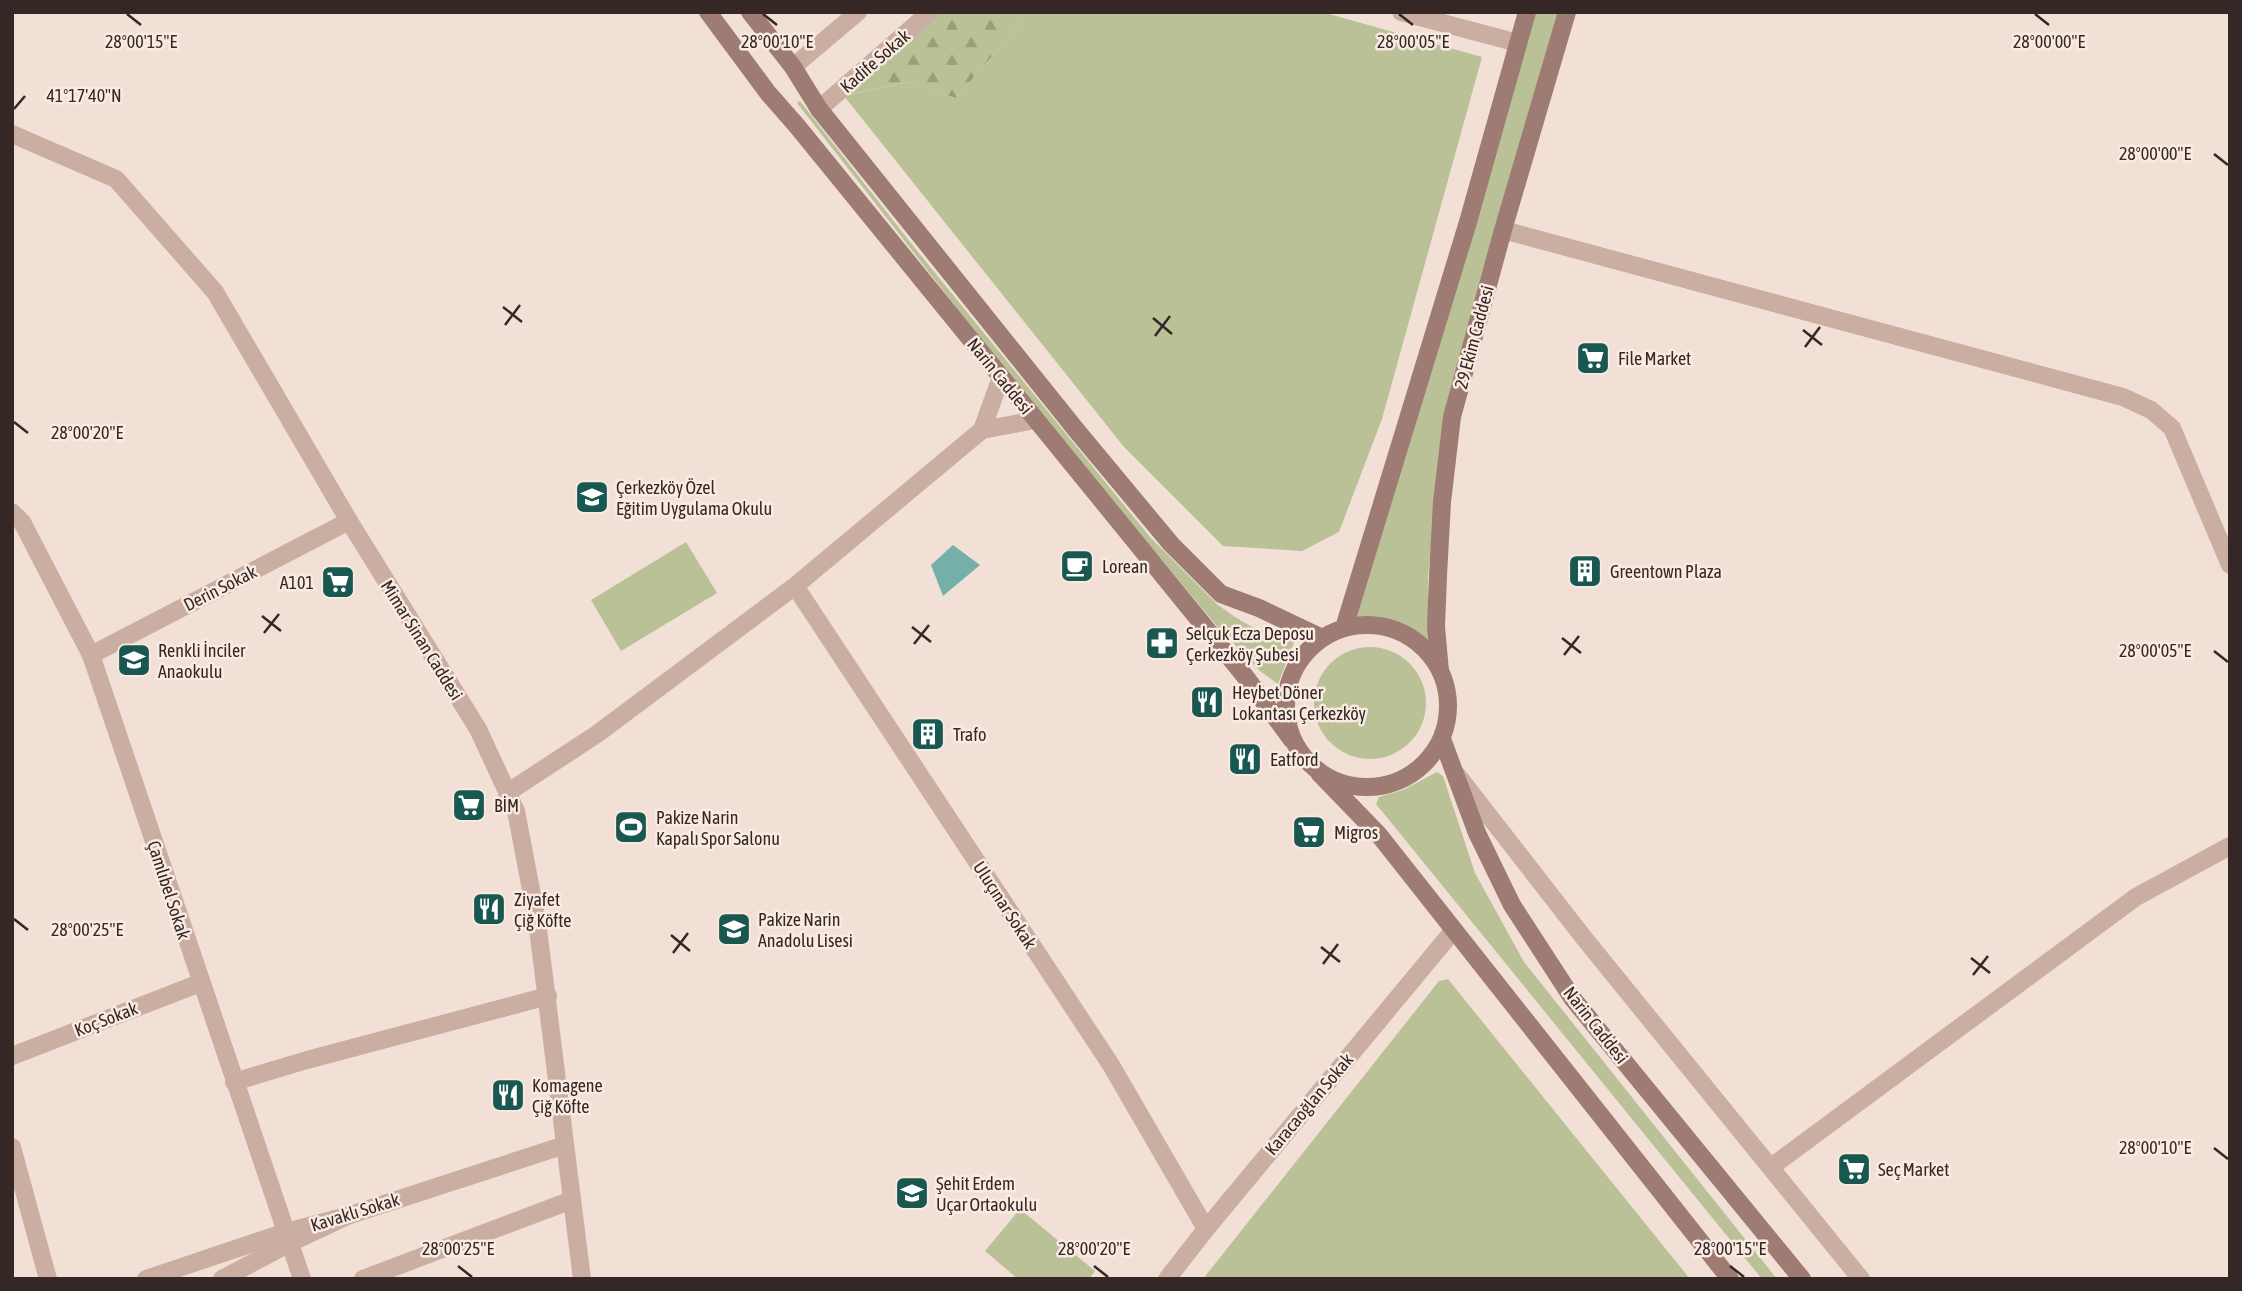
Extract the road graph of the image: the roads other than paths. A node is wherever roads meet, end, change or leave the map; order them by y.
1 (708, 12) edge
2 (750, 12) edge
3 (858, 12) edge
4 (930, 12) edge
5 (1401, 12) edge
6 (1527, 12) edge
7 (1567, 12) edge
8 (1518, 43) junction
9 (793, 67) junction
10 (818, 109) junction
11 (12, 134) edge
12 (1503, 230) junction
13 (1001, 377) junction
14 (1036, 420) junction
15 (982, 430) junction
16 (15, 520) edge
17 (349, 521) junction
18 (2230, 565) edge
19 (795, 586) junction
20 (1344, 628) junction
21 (1322, 638) junction
22 (91, 654) junction
23 (1440, 671) junction
24 (1442, 739) junction
25 (1292, 740) junction
26 (1454, 771) junction
27 (1319, 773) junction
28 (507, 793) junction
29 (2230, 846) edge
30 (1453, 932) junction
31 (200, 983) junction
32 (548, 996) junction
33 (12, 1056) edge
34 (234, 1082) junction
35 (565, 1145) junction
36 (12, 1147) edge
37 (1771, 1167) junction
38 (572, 1200) junction
39 (1206, 1229) junction
40 (290, 1242) junction
41 (48, 1279) edge
42 (146, 1279) edge
43 (222, 1279) edge
44 (248, 1279) edge
45 (302, 1279) edge
46 (363, 1279) edge
47 (582, 1279) edge
48 (1167, 1279) edge
49 (1730, 1279) edge
50 (1802, 1279) edge
51 (1861, 1279) edge

1 - 13 main road, Narin Caddesi
2 - 9 main road, Narin Caddesi
3 - 9 street
4 - 10 street, Kadife Sokak
5 - 8 street
6 - 8 main road
7 - 12 main road, 29 Ekim Caddesi
8 - 20 main road
9 - 10 main road, Narin Caddesi
10 - 21 main road, Narin Caddesi
11 - 17 street, Mimar Sinan Caddesi
12 - 18 street
12 - 23 main road, 29 Ekim Caddesi
13 - 14 main road, Narin Caddesi
13 - 15 street
14 - 15 street
14 - 25 main road, Narin Caddesi
15 - 19 street
16 - 22 street, Çamlıbel Sokak
17 - 22 street, Derin Sokak
17 - 28 street, Mimar Sinan Caddesi
19 - 28 street
19 - 39 street, Uluçınar Sokak
20 - 21 main road
20 - 23 main road
21 - 25 main road
22 - 31 street, Çamlıbel Sokak
23 - 24 main road
24 - 26 main road, Narin Caddesi
24 - 27 main road
25 - 27 main road
26 - 37 street
26 - 50 main road, Narin Caddesi
27 - 30 main road
28 - 32 street, Mimar Sinan Caddesi
29 - 37 street
30 - 39 street, Karacaoğlan Sokak
30 - 49 main road
31 - 33 street, Koç Sokak
31 - 34 street, Çamlıbel Sokak
32 - 34 street
32 - 35 street, Mimar Sinan Caddesi
34 - 40 street, Çamlıbel Sokak
35 - 38 street, Mimar Sinan Caddesi
35 - 40 street, Kavaklı Sokak
36 - 41 street
37 - 51 street
38 - 46 street
38 - 47 street, Mimar Sinan Caddesi
39 - 48 street, Karacaoğlan Sokak
40 - 42 street, Kavaklı Sokak
40 - 43 street
40 - 44 street
40 - 45 street, Çamlıbel Sokak

